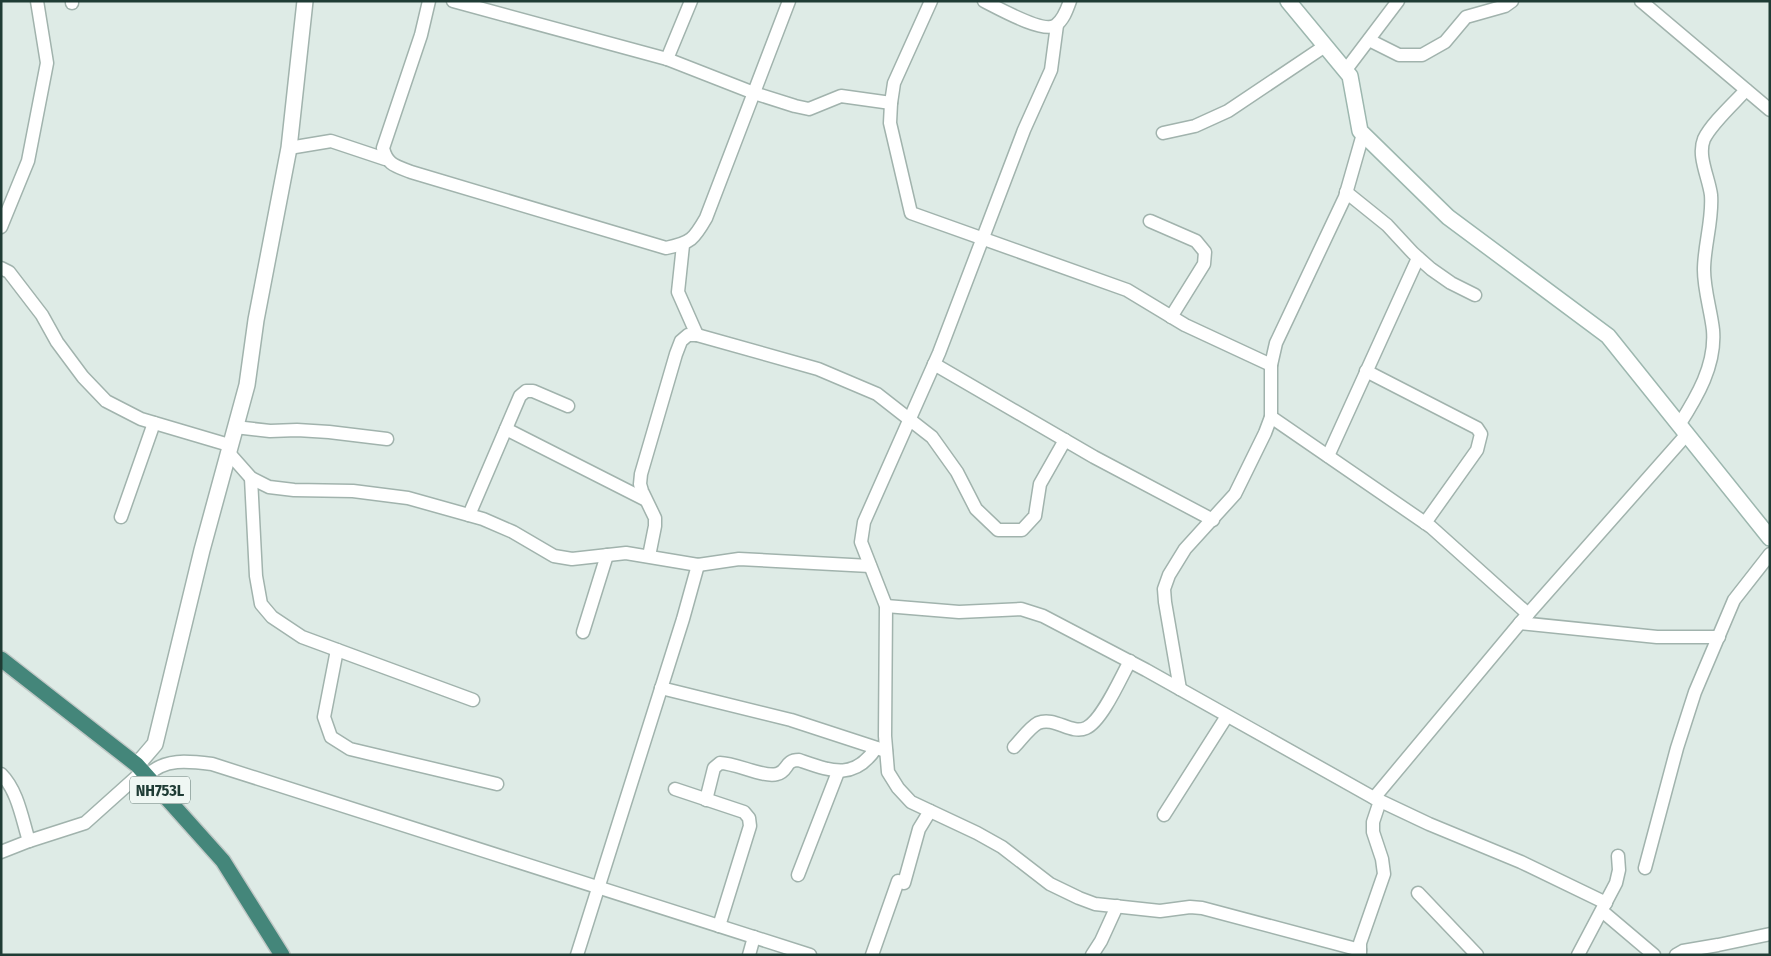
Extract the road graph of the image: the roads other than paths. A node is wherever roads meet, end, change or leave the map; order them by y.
1 (37, 1) edge
2 (305, 1) edge
3 (429, 1) edge
4 (453, 1) edge
5 (691, 1) edge
6 (789, 1) edge
7 (931, 1) edge
8 (984, 1) edge
9 (1070, 1) edge
10 (1288, 1) edge
11 (1398, 1) edge
12 (1512, 1) edge
13 (1641, 1) edge
14 (475, 4) edge
15 (1056, 25) junction
16 (1369, 40) junction
17 (1325, 46) junction
18 (667, 59) junction
19 (1346, 71) junction
20 (1746, 90) junction
21 (754, 93) junction
22 (891, 103) junction
23 (1770, 110) edge
24 (1163, 133) dead end
25 (1364, 134) junction
26 (289, 148) junction
27 (385, 159) junction
28 (1346, 192) junction
29 (1150, 221) dead end
30 (1, 227) edge
31 (983, 238) junction
32 (683, 244) junction
33 (1418, 258) junction
34 (1, 268) edge
35 (1475, 295) dead end
36 (1171, 317) junction
37 (696, 335) junction
38 (934, 364) junction
39 (1271, 365) junction
40 (1366, 371) junction
41 (568, 406) dead end
42 (1271, 417) junction
43 (909, 419) junction
44 (154, 423) junction
45 (234, 427) junction
46 (506, 429) junction
47 (1683, 429) junction
48 (387, 439) dead end
49 (1065, 440) junction
50 (228, 449) junction
51 (1328, 456) junction
52 (250, 478) junction
53 (644, 499) junction
54 (469, 515) junction
55 (122, 517) dead end
56 (1212, 520) junction
57 (1425, 523) junction
58 (1770, 538) edge
59 (1770, 554) edge
60 (607, 555) junction
61 (649, 556) junction
62 (698, 565) junction
63 (870, 566) junction
64 (886, 606) junction
65 (1524, 618) junction
66 (583, 632) dead end
67 (1719, 637) junction
68 (337, 650) junction
69 (2, 660) edge
70 (1130, 661) junction
71 (661, 688) junction
72 (1180, 689) junction
73 (473, 700) dead end
74 (1227, 716) junction
75 (1014, 747) dead end
76 (881, 749) junction
77 (142, 771) junction
78 (838, 772) junction
79 (1, 774) edge
80 (497, 784) dead end
81 (674, 790) dead end
82 (706, 800) junction
83 (1377, 800) junction
84 (930, 811) junction
85 (1164, 815) dead end
86 (29, 841) junction
87 (1, 852) edge
88 (1618, 856) dead end
89 (1645, 868) dead end
90 (798, 875) dead end
91 (598, 888) junction
92 (1418, 893) dead end
93 (1117, 906) junction
94 (1604, 907) junction
95 (719, 926) junction
96 (1770, 934) edge
97 (754, 937) junction
98 (1360, 952) edge
99 (282, 955) edge
100 (577, 955) edge
101 (749, 955) edge
102 (810, 955) edge
103 (872, 955) edge
104 (1092, 955) edge
105 (1477, 955) edge
106 (1578, 955) edge
107 (1654, 955) edge
108 (1676, 955) edge

1 - 30 street
2 - 26 street
3 - 27 street
4 - 14 street
5 - 18 street
6 - 21 street
7 - 22 street
8 - 15 street
9 - 15 street
10 - 17 street
11 - 16 street
12 - 16 street
13 - 20 street
14 - 18 street
15 - 31 street
16 - 19 street
17 - 19 street
17 - 24 street
18 - 21 street
19 - 25 street
20 - 23 street
20 - 47 street
21 - 22 street
21 - 32 street
22 - 31 street
25 - 28 street
25 - 47 street
26 - 27 street
26 - 45 street
27 - 32 street
28 - 33 street
28 - 39 street
29 - 36 street
31 - 36 street
31 - 38 street
32 - 37 street
33 - 35 street
33 - 40 street
34 - 44 street
36 - 39 street
37 - 43 street
37 - 53 street
38 - 43 street
38 - 49 street
39 - 42 street
40 - 51 street
40 - 57 street
41 - 46 street
42 - 51 street
42 - 56 street
43 - 49 street
43 - 63 street
44 - 50 street
44 - 55 street
45 - 48 street
45 - 50 street
46 - 53 street
46 - 54 street
47 - 58 street
47 - 65 street
49 - 56 street
50 - 52 street
50 - 77 street
51 - 57 street
52 - 54 street
52 - 68 street
53 - 61 street
54 - 60 street
56 - 72 street
57 - 65 street
59 - 67 street
60 - 61 street
60 - 66 street
61 - 62 street
62 - 63 street
62 - 71 street
63 - 64 street
64 - 70 street
64 - 76 street
65 - 67 street
65 - 83 street
67 - 89 street
68 - 73 street
68 - 80 street
69 - 77 highway, NH753L
70 - 72 street
70 - 75 street
71 - 76 street
71 - 91 street
72 - 74 street
74 - 83 street
74 - 85 street
76 - 78 street
76 - 84 street
77 - 86 street
77 - 91 street
77 - 99 highway, NH753L
78 - 82 street
78 - 90 street
79 - 86 street
81 - 82 street
82 - 95 street
83 - 94 street
83 - 98 street
84 - 93 street
84 - 103 street
86 - 87 street
88 - 94 street
91 - 95 street
91 - 100 street
92 - 105 street
93 - 98 street
93 - 104 street
94 - 106 street
94 - 107 street
95 - 97 street
96 - 108 street
97 - 101 street
97 - 102 street

